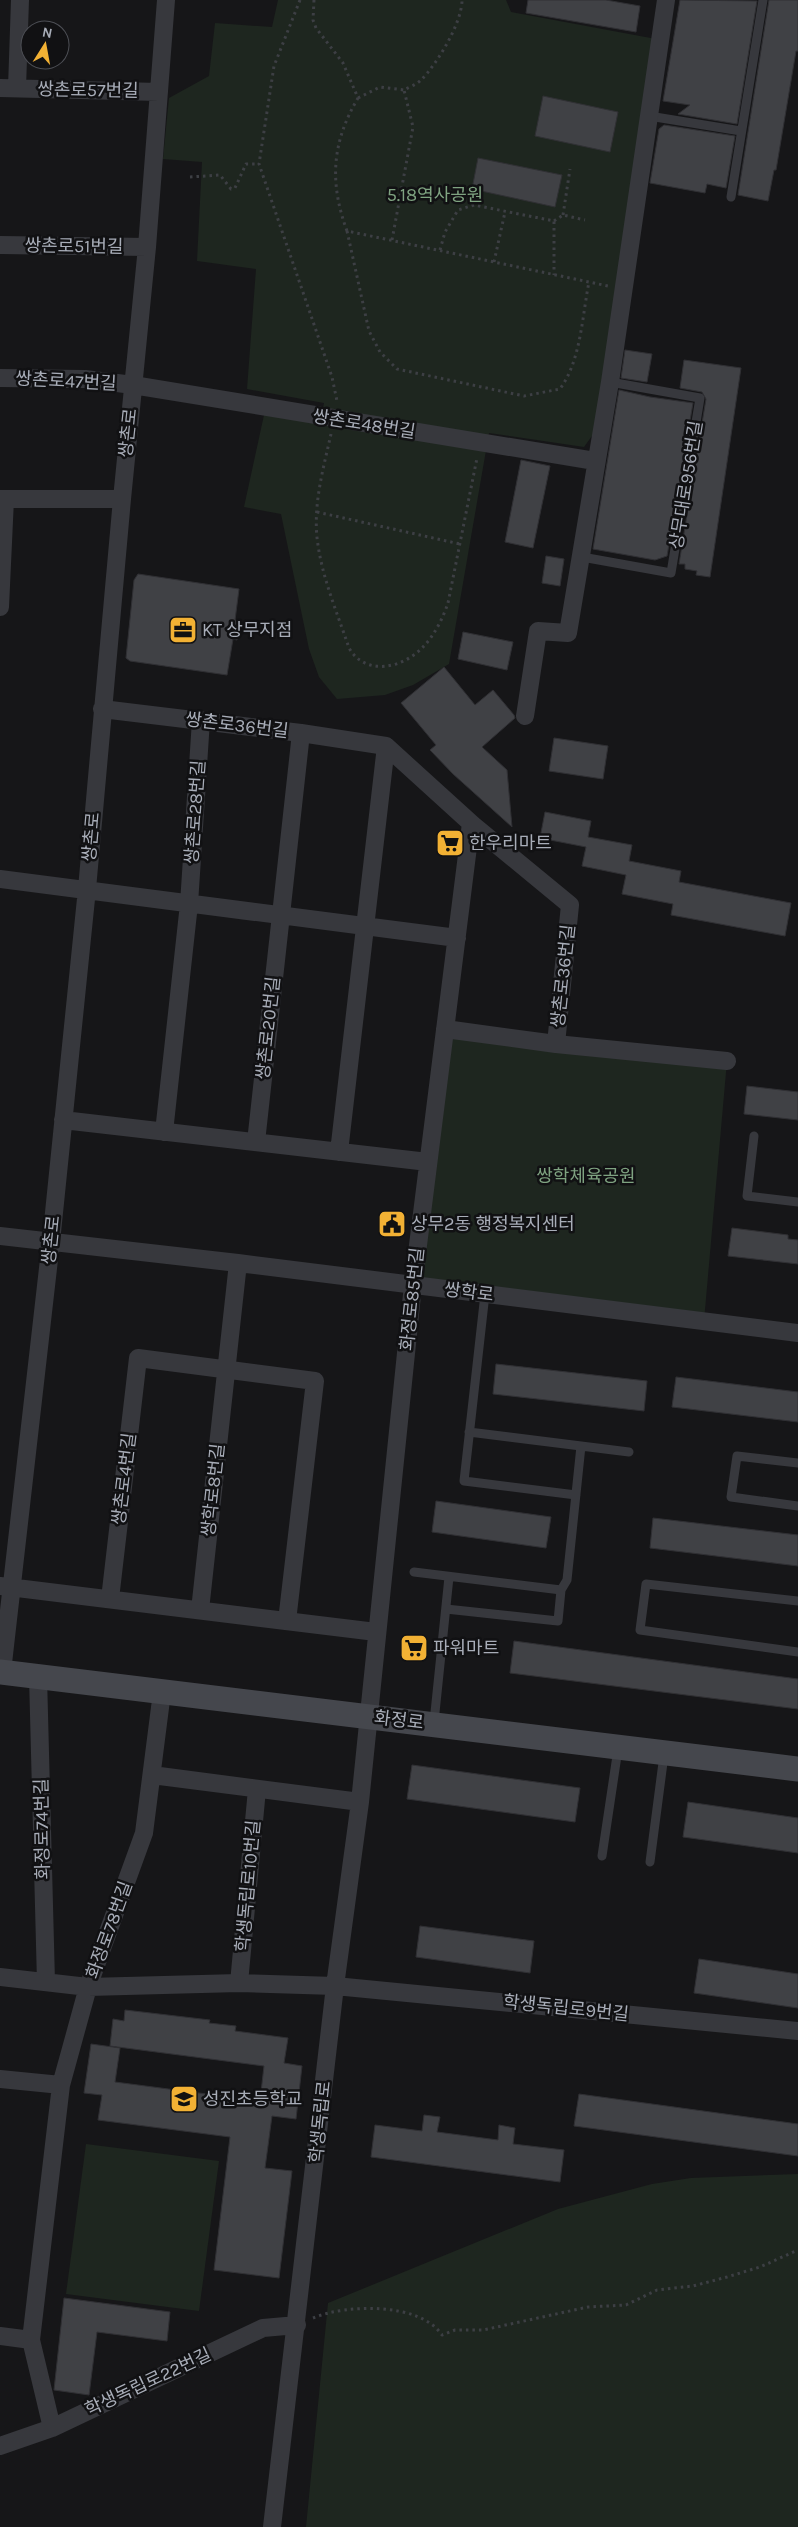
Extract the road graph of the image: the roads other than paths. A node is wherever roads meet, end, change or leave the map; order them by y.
1 (20, 0) edge
2 (166, 0) edge
3 (666, 0) edge
4 (763, 0) edge
5 (9, 88) edge
6 (159, 92) junction
7 (649, 116) junction
8 (742, 131) junction
9 (731, 197) dead end
10 (0, 245) edge
11 (148, 247) junction
12 (0, 378) edge
13 (610, 382) junction
14 (133, 385) junction
15 (595, 462) junction
16 (3, 499) edge
17 (122, 499) junction
18 (582, 557) junction
19 (0, 607) edge
20 (102, 709) junction
21 (525, 716) dead end
22 (202, 720) junction
23 (301, 733) junction
24 (386, 746) junction
25 (471, 823) junction
26 (0, 879) edge
27 (87, 889) junction
28 (189, 904) junction
29 (279, 914) junction
30 (365, 926) junction
31 (457, 938) junction
32 (445, 1029) junction
33 (556, 1044) junction
34 (727, 1061) dead end
35 (63, 1120) junction
36 (164, 1132) junction
37 (754, 1136) dead end
38 (256, 1142) junction
39 (339, 1152) junction
40 (428, 1162) junction
41 (798, 1202) edge
42 (0, 1236) edge
43 (51, 1242) junction
44 (238, 1263) junction
45 (413, 1285) junction
46 (485, 1294) junction
47 (798, 1333) edge
48 (226, 1369) junction
49 (469, 1432) junction
50 (581, 1446) junction
51 (629, 1452) dead end
52 (798, 1463) edge
53 (576, 1496) junction
54 (798, 1506) edge
55 (414, 1572) dead end
56 (449, 1577) junction
57 (5, 1586) edge
58 (561, 1590) junction
59 (110, 1599) junction
60 (798, 1601) edge
61 (446, 1609) junction
62 (200, 1610) junction
63 (287, 1621) junction
64 (376, 1632) junction
65 (798, 1652) edge
66 (1, 1672) edge
67 (38, 1676) junction
68 (162, 1692) junction
69 (368, 1716) junction
70 (433, 1725) junction
71 (618, 1749) junction
72 (664, 1755) junction
73 (798, 1769) edge
74 (152, 1775) junction
75 (257, 1788) junction
76 (360, 1802) junction
77 (602, 1856) dead end
78 (650, 1862) dead end
79 (0, 1978) edge
80 (46, 1982) junction
81 (239, 1983) junction
82 (335, 1986) junction
83 (88, 1987) junction
84 (798, 2031) edge
85 (0, 2079) edge
86 (61, 2085) junction
87 (297, 2325) junction
88 (0, 2336) edge
89 (31, 2340) junction
90 (52, 2428) junction
91 (0, 2446) edge
92 (272, 2527) edge

1 - 5 street, 쌍촌로57번길
2 - 6 street, 쌍촌로
3 - 7 street
4 - 8 lane
5 - 6 street, 쌍촌로57번길
6 - 11 street, 쌍촌로
7 - 8 lane
7 - 13 street
8 - 9 lane
10 - 11 street, 쌍촌로51번길
11 - 14 street, 쌍촌로
12 - 14 street, 쌍촌로47번길
13 - 15 street
13 - 18 lane, 상무대로956번길
14 - 15 street, 쌍촌로48번길
14 - 17 street, 쌍촌로
15 - 18 street
16 - 17 street
16 - 19 street
17 - 20 street, 쌍촌로
18 - 21 street
20 - 22 street, 쌍촌로36번길
20 - 27 street, 쌍촌로
22 - 23 street, 쌍촌로36번길
22 - 28 street, 쌍촌로28번길
23 - 24 street, 쌍촌로36번길
23 - 29 street
24 - 25 street, 쌍촌로36번길
24 - 30 street
25 - 31 street, 화정로85번길
25 - 33 street, 쌍촌로36번길
26 - 27 street
27 - 28 street
27 - 35 street, 쌍촌로
28 - 29 street
28 - 36 street
29 - 30 street
29 - 38 street, 쌍촌로20번길
30 - 31 street
30 - 39 street
31 - 32 street, 화정로85번길
32 - 33 street
32 - 40 street, 화정로85번길
33 - 34 street, 쌍촌로36번길
35 - 36 street
35 - 43 street, 쌍촌로
36 - 38 street
37 - 41 lane
38 - 39 street
39 - 40 street
40 - 45 street, 화정로85번길
42 - 43 street, 쌍학로
43 - 44 street, 쌍학로
43 - 57 street, 쌍촌로
44 - 45 street, 쌍학로
44 - 48 street, 쌍학로8번길
45 - 46 street, 쌍학로
45 - 64 street, 화정로85번길
46 - 47 street, 쌍학로
46 - 49 lane
48 - 59 street, 쌍촌로4번길
48 - 62 street, 쌍학로8번길
48 - 63 street
49 - 50 lane
49 - 53 lane
50 - 51 lane
50 - 53 lane
52 - 54 lane
53 - 58 lane
55 - 56 lane
56 - 58 lane
56 - 61 lane
57 - 59 street
57 - 66 street, 쌍촌로
58 - 61 lane
59 - 62 street
60 - 65 lane
61 - 70 lane
62 - 63 street
63 - 64 street
64 - 69 street, 화정로85번길
66 - 67 street, 화정로
67 - 68 street, 화정로
67 - 80 street, 화정로74번길
68 - 69 street, 화정로
68 - 74 street, 화정로78번길
69 - 70 street, 화정로
69 - 76 street, 학생독립로
70 - 71 street, 화정로
71 - 72 street, 화정로
71 - 77 lane
72 - 73 street, 화정로
72 - 78 lane
74 - 75 street
74 - 83 street, 화정로78번길
75 - 76 street
75 - 81 street, 학생독립로10번길
76 - 82 street, 학생독립로
79 - 80 street
80 - 83 street
81 - 82 street
81 - 83 street
82 - 84 street, 학생독립로9번길
82 - 87 street, 학생독립로
83 - 86 street, 화정로78번길
85 - 86 street
86 - 89 street, 화정로78번길
87 - 90 street, 학생독립로22번길
87 - 92 street, 학생독립로
88 - 89 street
89 - 90 street, 화정로78번길
90 - 91 street, 학생독립로22번길

